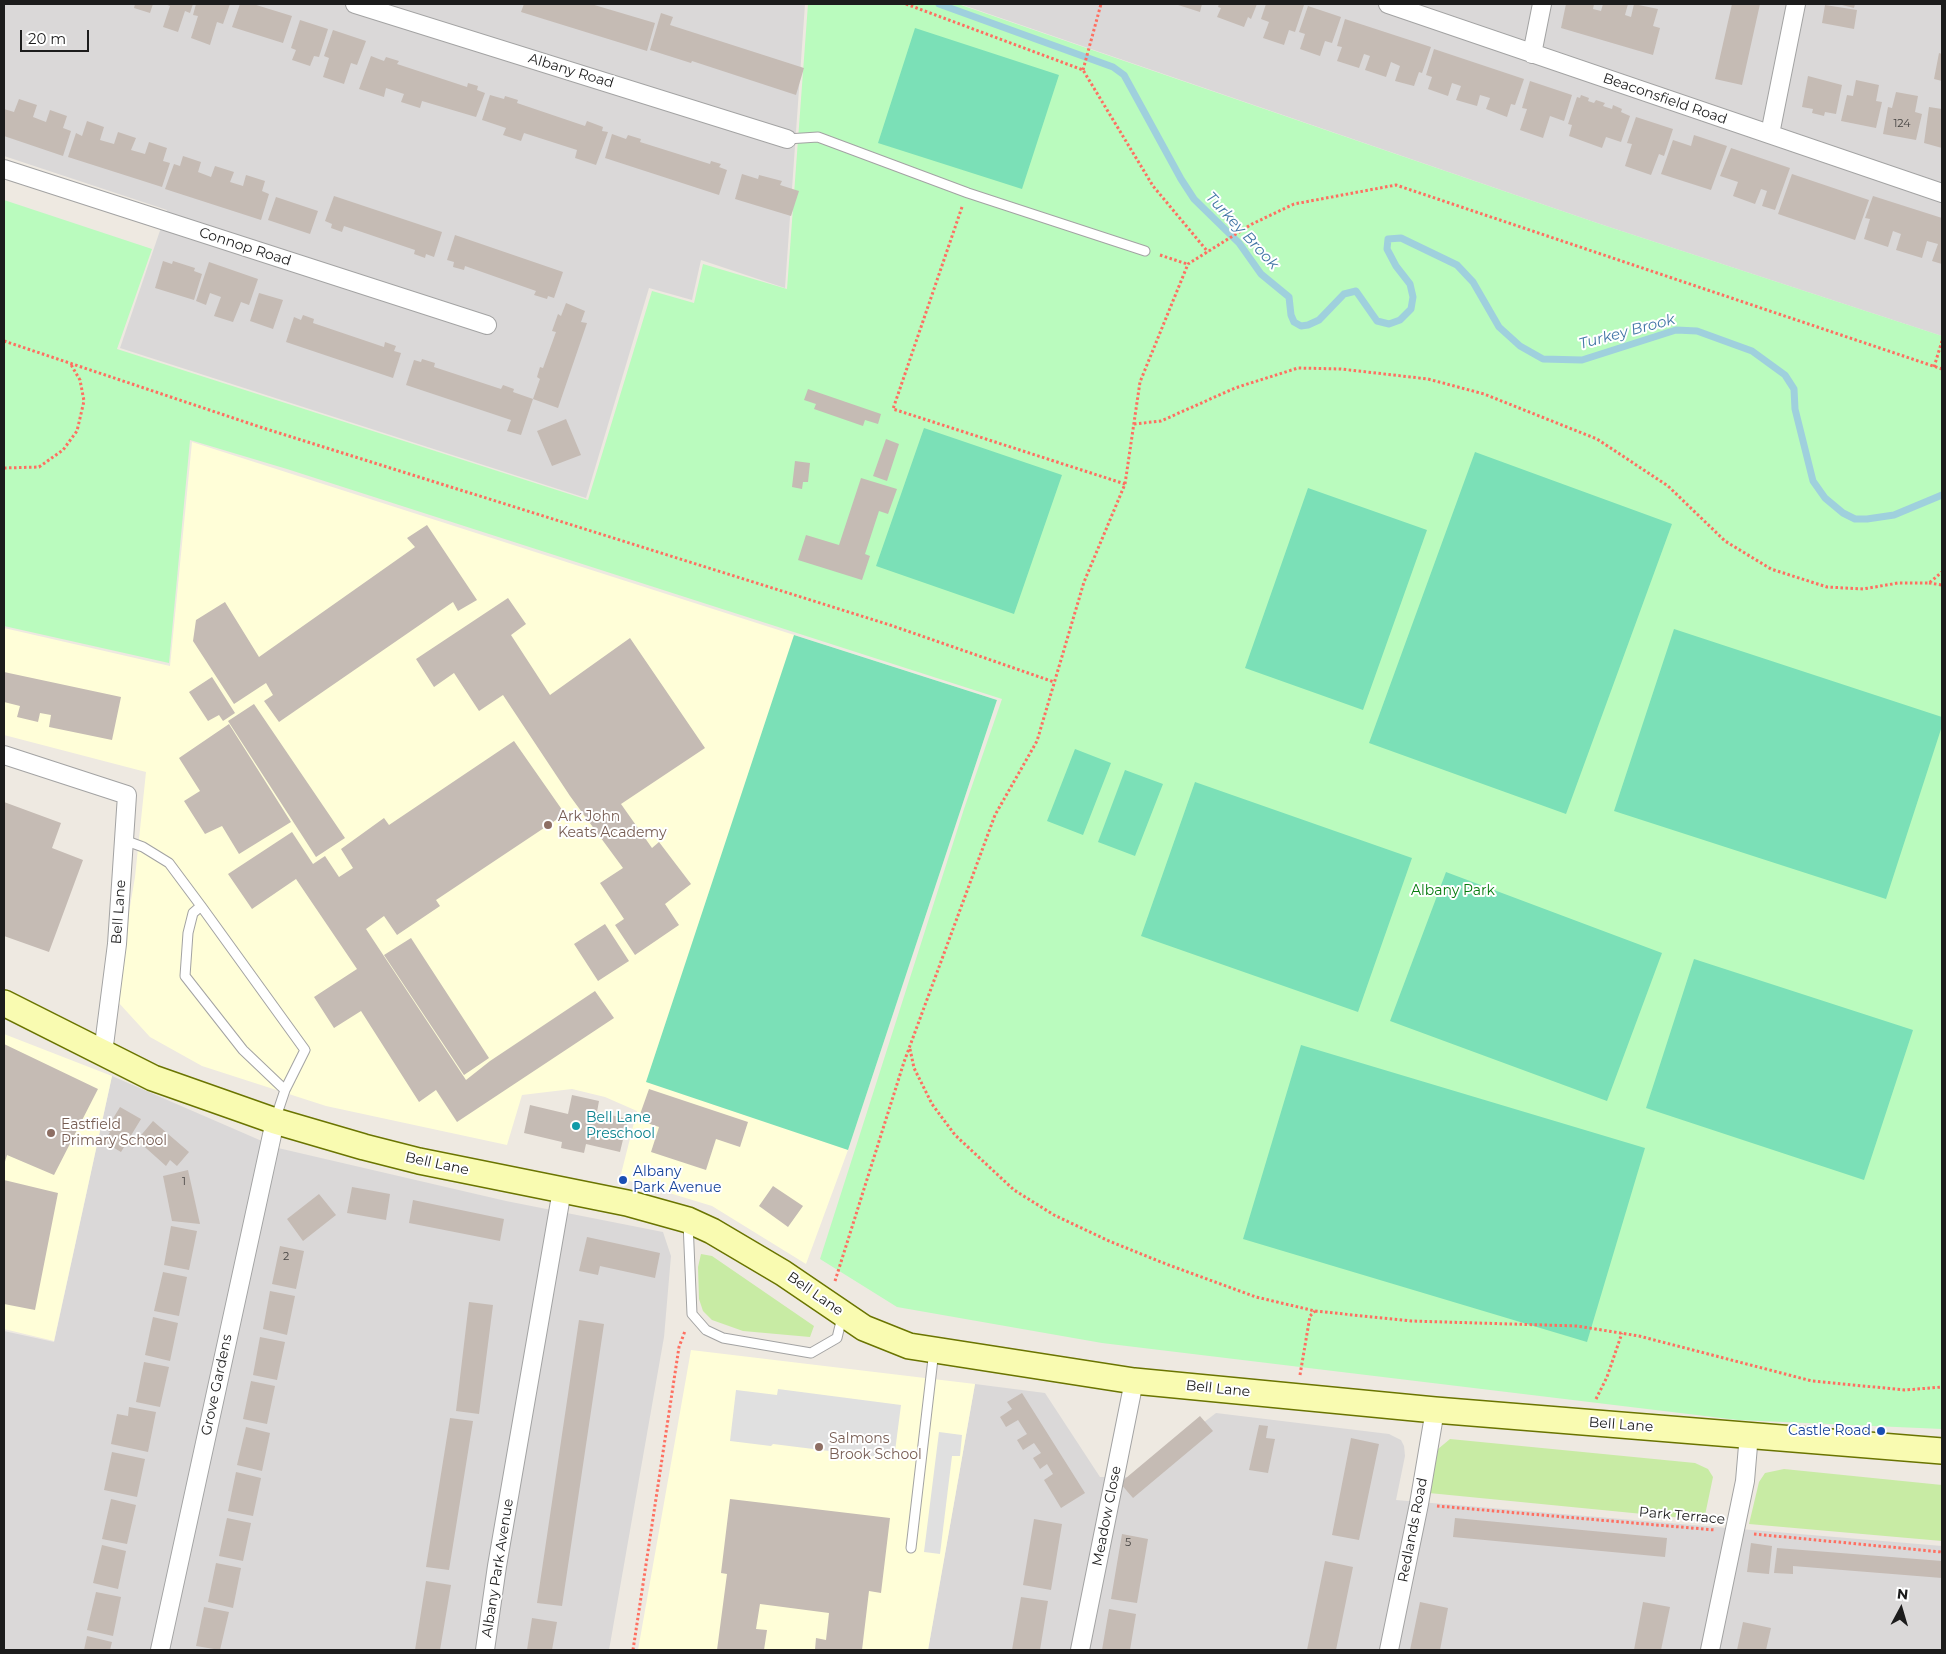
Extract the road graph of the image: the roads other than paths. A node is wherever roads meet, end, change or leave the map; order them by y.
1 (355, 4) edge
2 (1388, 4) edge
3 (1542, 4) edge
4 (1796, 4) edge
5 (1532, 54) junction
6 (1770, 134) junction
7 (787, 139) joint
8 (4, 169) edge
9 (1942, 193) edge
10 (1145, 251) road end
11 (487, 325) dead end
12 (4, 755) edge
13 (124, 840) junction
14 (201, 906) junction
15 (4, 1003) edge
16 (103, 1053) junction
17 (285, 1090) junction
18 (275, 1120) junction
19 (562, 1190) junction
20 (688, 1220) junction
21 (835, 1309) junction
22 (934, 1350) junction
23 (1134, 1381) junction
24 (1435, 1410) junction
25 (1749, 1434) junction
26 (1942, 1450) edge
27 (911, 1548) dead end
28 (160, 1650) edge
29 (485, 1650) edge
30 (1080, 1650) edge
31 (1389, 1650) edge
32 (1710, 1650) edge

1 - 7 street, Albany Road
2 - 5 street, Beaconsfield Road
3 - 5 street
4 - 6 street
5 - 6 street, Beaconsfield Road
6 - 9 street, Beaconsfield Road
7 - 10 lane
8 - 11 street, Connop Road
12 - 13 street, Bell Lane
13 - 14 lane
13 - 16 street, Bell Lane
14 - 17 lane
14 - 17 lane
15 - 16 street
16 - 18 street, Bell Lane
17 - 18 lane
18 - 19 street, Bell Lane
18 - 28 street, Grove Gardens
19 - 20 street, Bell Lane
19 - 29 street, Albany Park Avenue
20 - 21 street, Bell Lane
20 - 21 lane
21 - 22 street, Bell Lane
22 - 23 street, Bell Lane
22 - 27 lane
23 - 24 street, Bell Lane
23 - 30 street, Meadow Close
24 - 25 street, Bell Lane
24 - 31 street, Redlands Road
25 - 26 street, Bell Lane
25 - 32 street

